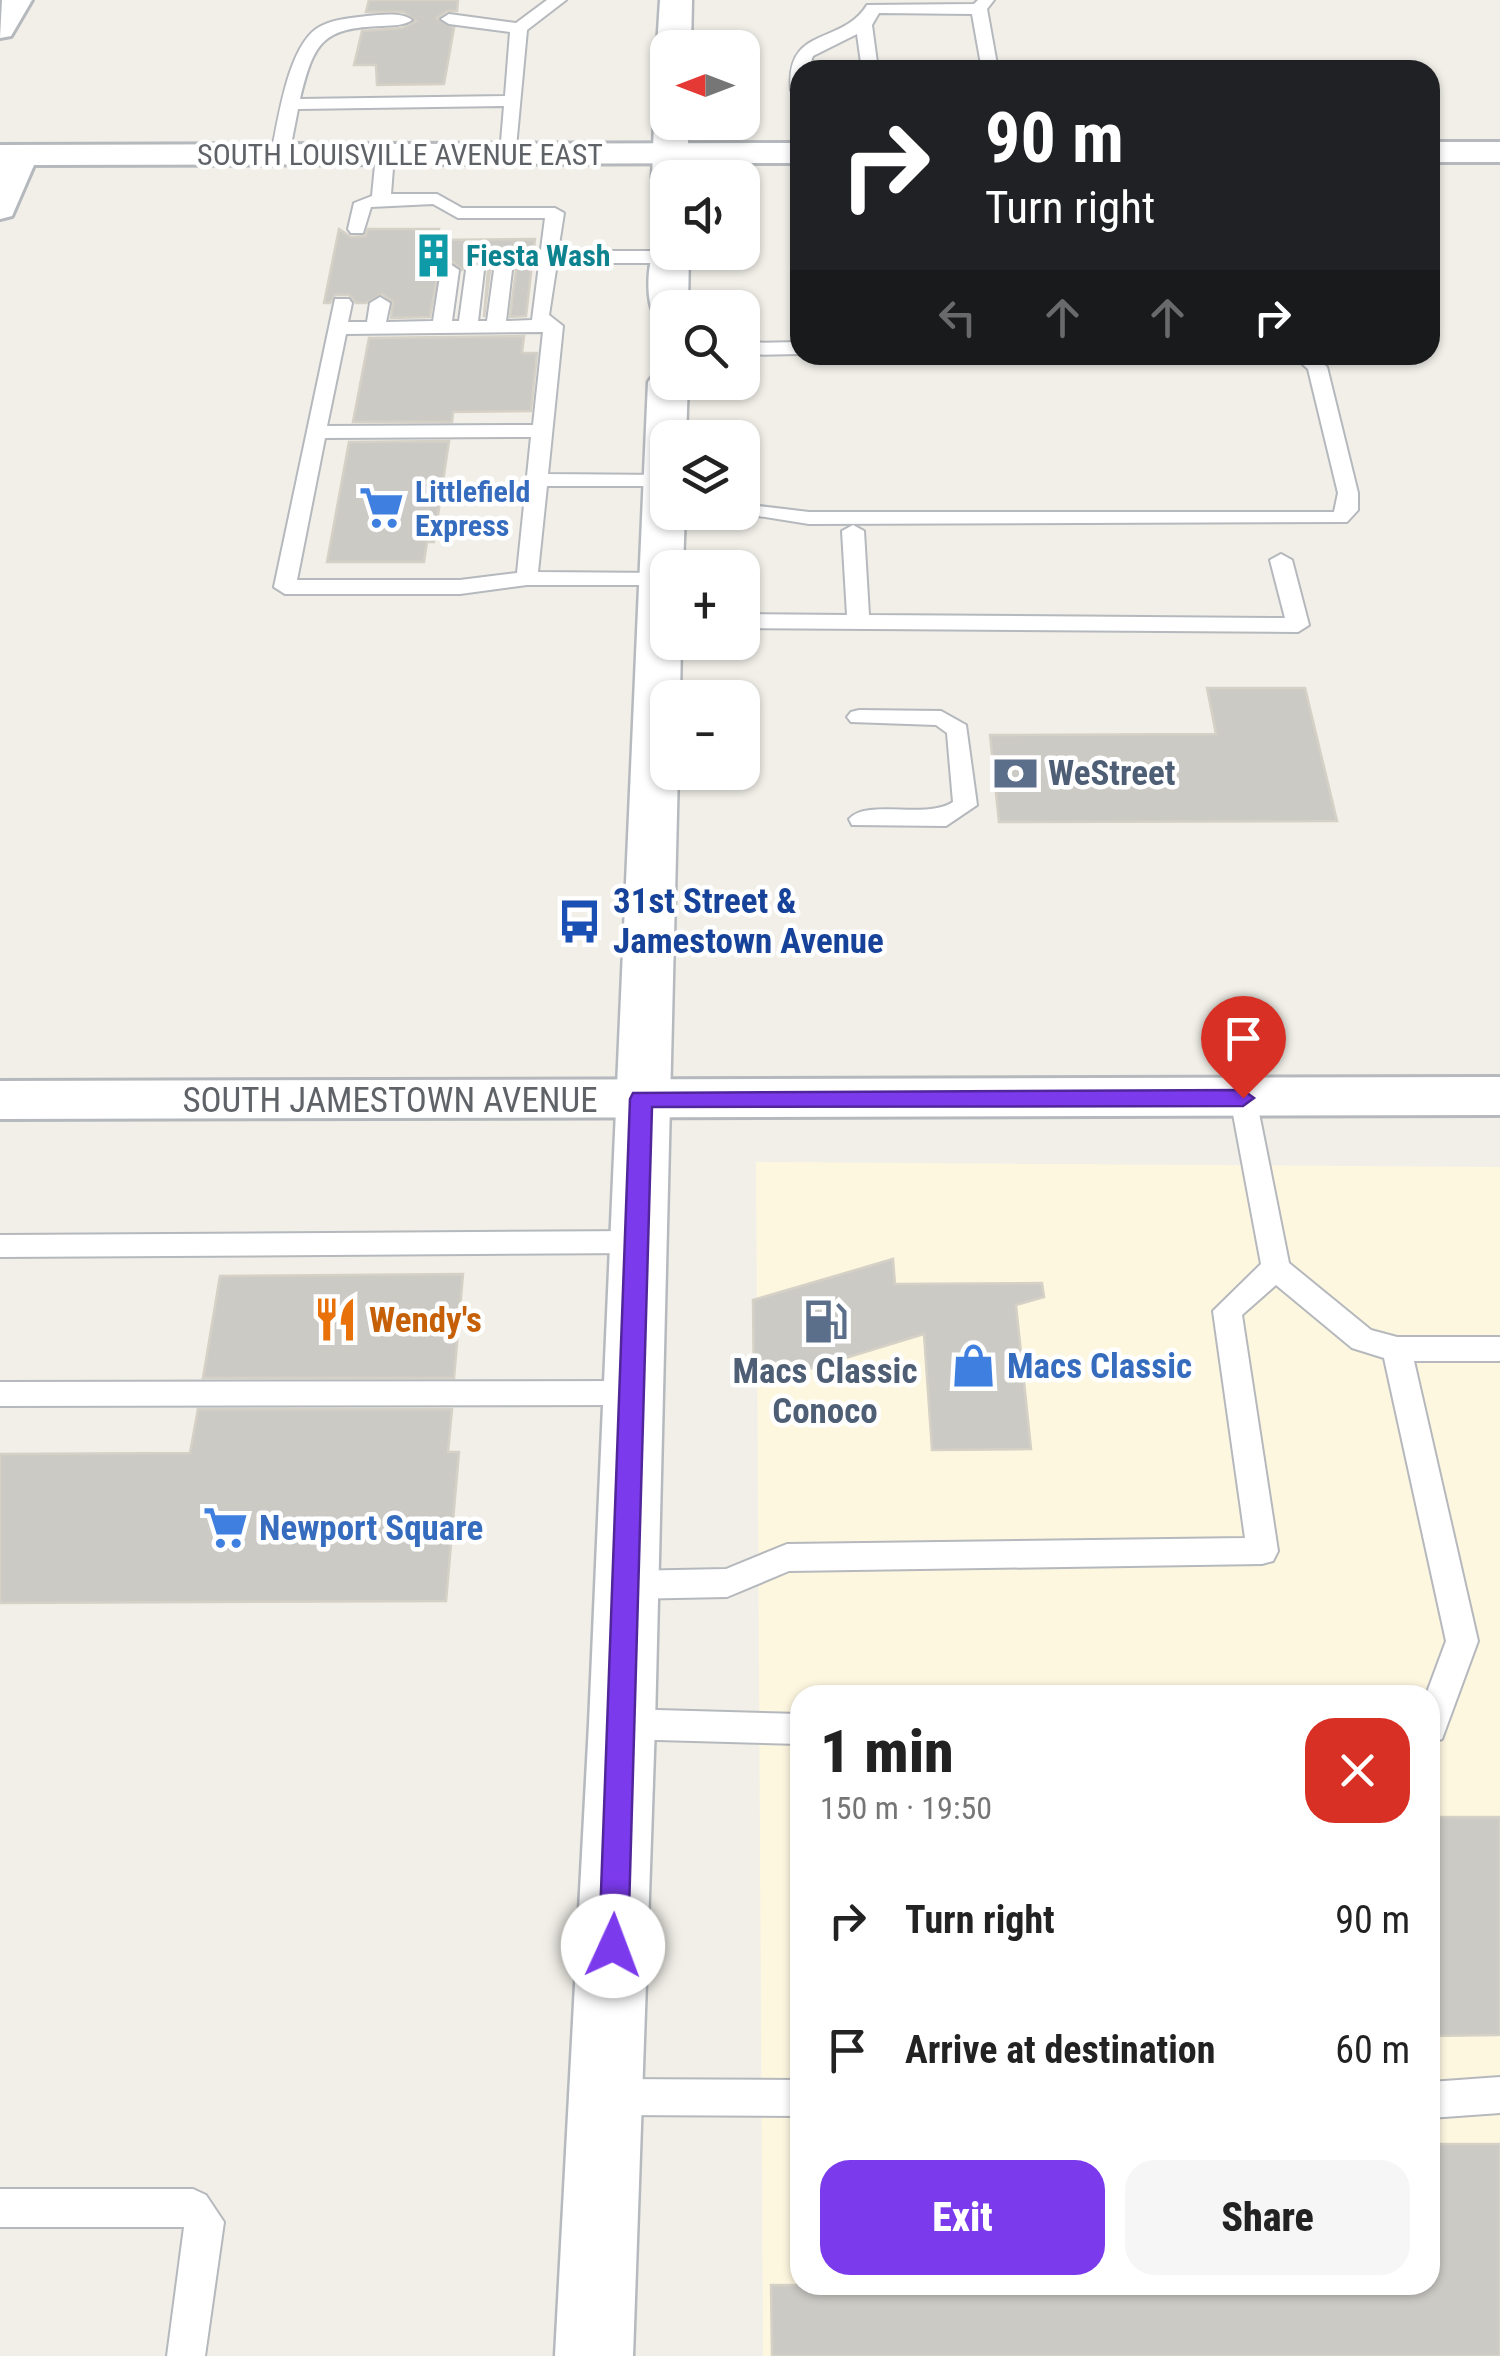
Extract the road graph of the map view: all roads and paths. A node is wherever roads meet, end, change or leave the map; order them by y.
1 (17, 0) edge
2 (558, 0) edge
3 (676, 0) edge
4 (982, 4) edge
5 (450, 19) dead end
6 (404, 20) dead end
7 (864, 25) junction
8 (519, 28) junction
9 (0, 29) edge
10 (675, 30) edge
11 (799, 60) edge
12 (869, 60) edge
13 (989, 60) edge
14 (514, 102) junction
15 (292, 104) junction
16 (671, 151) edge
17 (1440, 152) edge
18 (1500, 152) edge
19 (790, 153) edge
20 (509, 154) junction
21 (11, 155) edge
22 (280, 155) junction
23 (384, 156) junction
24 (391, 204) junction
25 (0, 209) edge
26 (358, 229) dead end
27 (650, 255) edge
28 (548, 258) junction
29 (450, 270) dead end
30 (474, 270) dead end
31 (503, 270) dead end
32 (342, 303) dead end
33 (380, 303) dead end
34 (553, 326) junction
35 (442, 327) junction
36 (483, 327) junction
37 (338, 328) junction
38 (376, 328) junction
39 (415, 328) junction
40 (790, 348) edge
41 (760, 349) edge
42 (410, 353) dead end
43 (483, 353) dead end
44 (1314, 365) edge
45 (316, 432) junction
46 (541, 432) junction
47 (537, 480) junction
48 (650, 498) edge
49 (760, 512) edge
50 (853, 532) dead end
51 (1281, 560) dead end
52 (527, 578) junction
53 (650, 603) edge
54 (760, 621) edge
55 (858, 623) junction
56 (661, 660) edge
57 (859, 717) dead end
58 (861, 819) dead end
59 (1500, 1096) edge
60 (1243, 1098) junction
61 (641, 1099) junction
62 (0, 1100) edge
63 (638, 1242) junction
64 (0, 1246) edge
65 (1276, 1268) junction
66 (1397, 1349) junction
67 (1500, 1349) edge
68 (0, 1394) edge
69 (632, 1394) junction
70 (626, 1585) junction
71 (1440, 1701) edge
72 (622, 1724) junction
73 (790, 1729) edge
74 (1500, 2095) edge
75 (608, 2097) junction
76 (790, 2098) edge
77 (1440, 2099) edge
78 (0, 2208) edge
79 (186, 2356) edge
80 (594, 2356) edge

1 - 9 street
2 - 8 lane
3 - 10 main road
4 - 7 lane
4 - 13 lane
5 - 8 lane
6 - 15 lane
7 - 11 lane
7 - 12 lane
8 - 14 lane
14 - 15 lane
14 - 20 lane
15 - 22 lane
16 - 19 street, SOUTH LOUISVILLE AVENUE EAST
16 - 20 street, SOUTH LOUISVILLE AVENUE EAST
17 - 18 street
20 - 23 street, SOUTH LOUISVILLE AVENUE EAST
21 - 22 street, SOUTH LOUISVILLE AVENUE EAST
21 - 25 street
22 - 23 street, SOUTH LOUISVILLE AVENUE EAST
23 - 24 lane
24 - 26 lane
24 - 28 lane
27 - 28 lane
28 - 34 lane
29 - 35 lane
30 - 36 lane
31 - 36 lane
32 - 37 lane
33 - 38 lane
34 - 36 lane
34 - 46 lane
35 - 36 lane
35 - 39 lane
36 - 43 lane
37 - 38 lane
37 - 45 lane
38 - 39 lane
39 - 42 lane
40 - 41 lane
44 - 49 lane
45 - 46 lane
45 - 52 lane
46 - 47 lane
47 - 48 lane
47 - 52 lane
50 - 55 lane
51 - 55 lane
52 - 53 lane
54 - 55 lane
56 - 61 main road
57 - 58 lane
59 - 60 street, SOUTH JAMESTOWN AVENUE
60 - 61 street, SOUTH JAMESTOWN AVENUE
60 - 65 lane
61 - 62 street, SOUTH JAMESTOWN AVENUE
61 - 63 main road
63 - 64 lane
63 - 69 main road
65 - 66 lane
65 - 70 lane
66 - 67 lane
66 - 71 lane
68 - 69 lane
69 - 70 main road
70 - 72 main road
72 - 73 lane
72 - 75 main road
74 - 77 lane
75 - 76 lane
75 - 80 main road
78 - 79 lane

